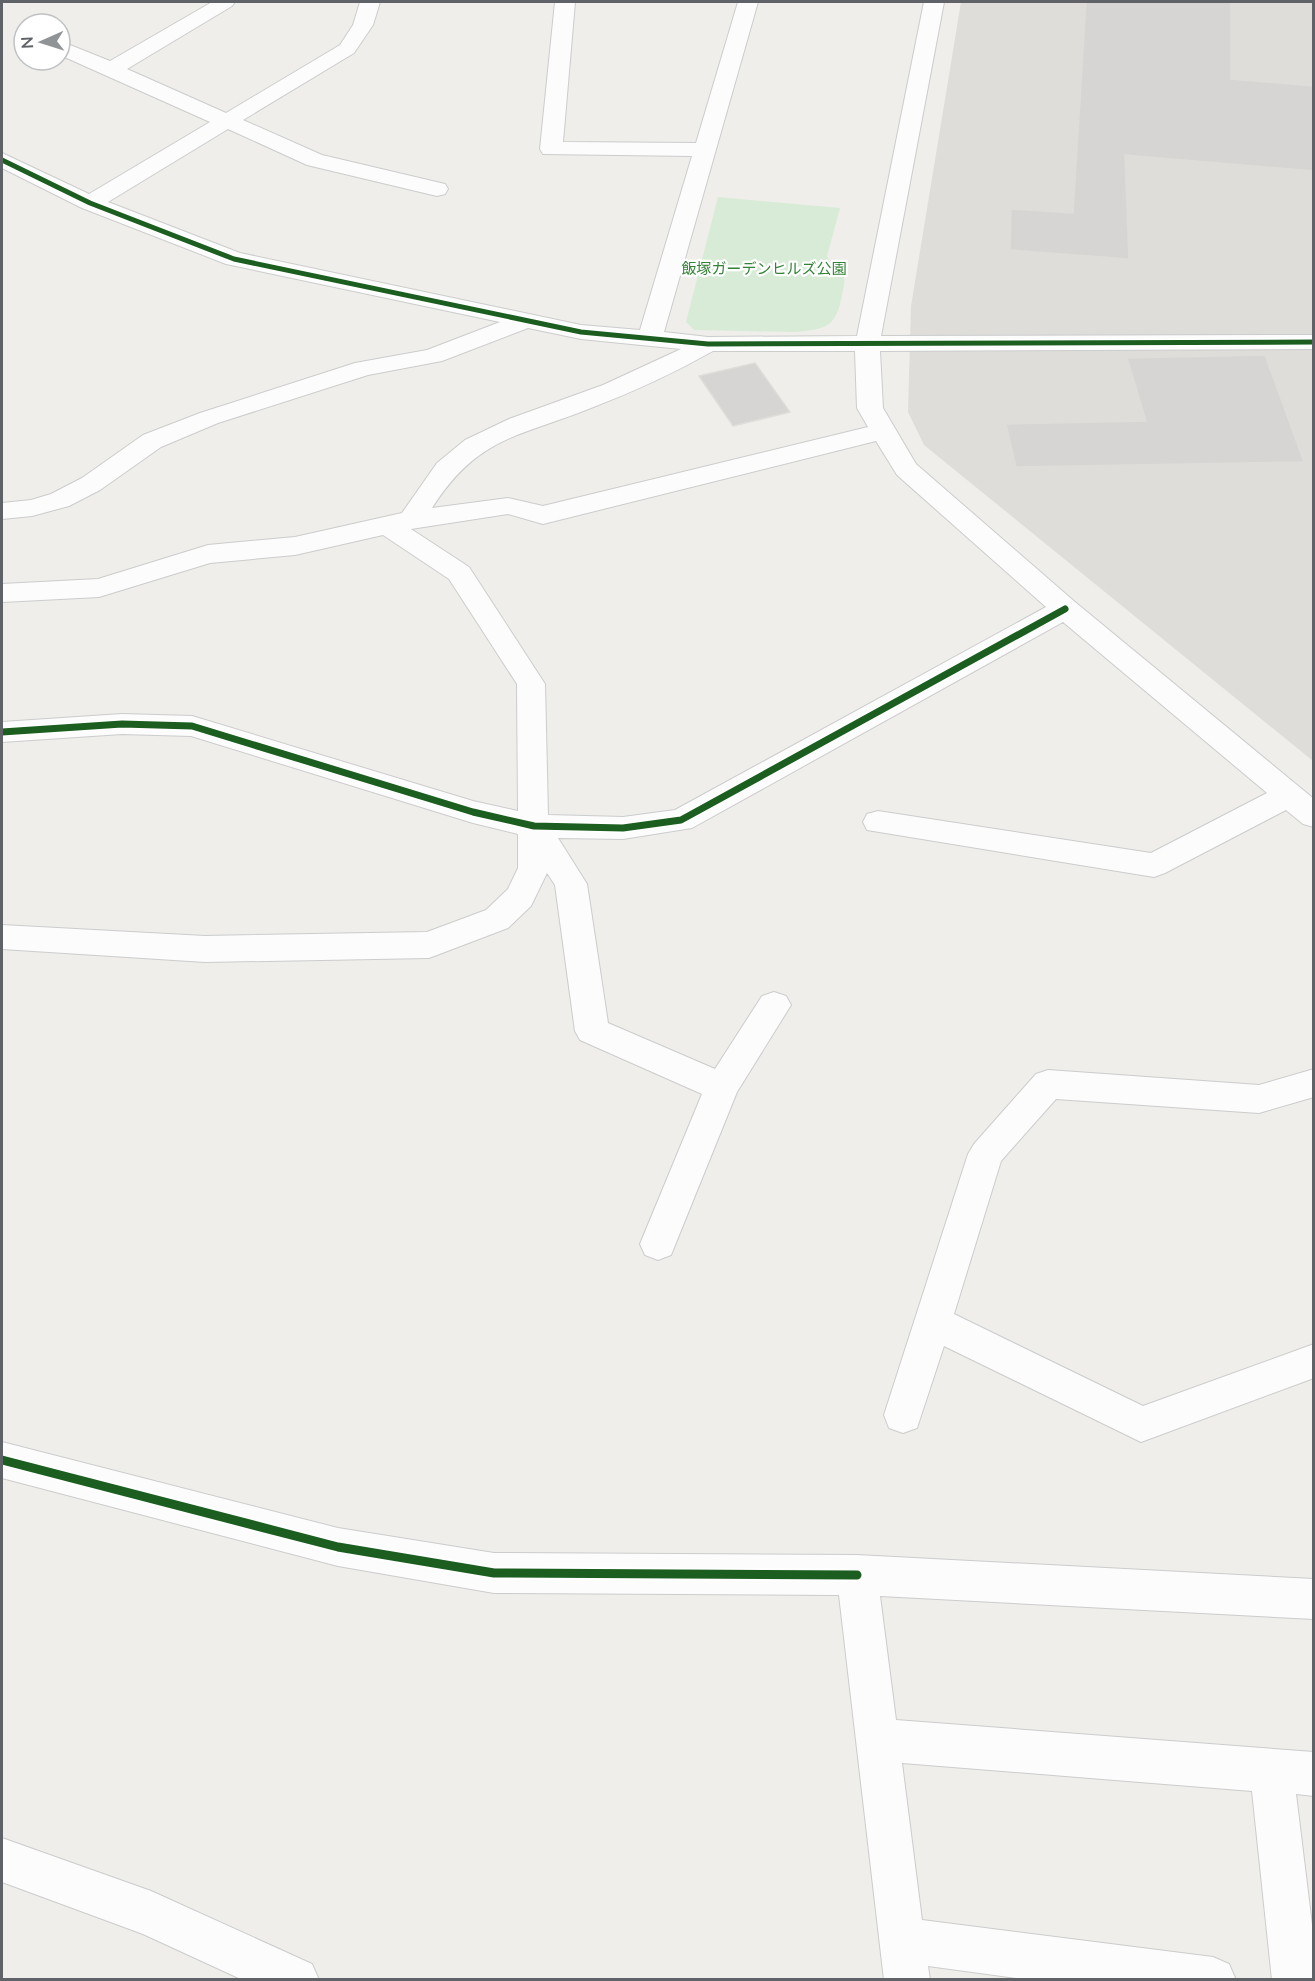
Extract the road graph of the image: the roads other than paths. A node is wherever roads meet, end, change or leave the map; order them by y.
1 (225, 2) edge
2 (370, 2) edge
3 (565, 2) edge
4 (748, 2) edge
5 (934, 2) edge
6 (72, 52) edge
7 (112, 69) junction
8 (228, 120) junction
9 (705, 150) junction
10 (2, 160) edge
11 (437, 189) dead end
12 (90, 203) junction
13 (525, 321) junction
14 (650, 339) junction
15 (1314, 342) edge
16 (708, 344) junction
17 (867, 345) junction
18 (884, 431) junction
19 (2, 511) edge
20 (400, 523) junction
21 (2, 593) edge
22 (1065, 609) junction
23 (2, 732) edge
24 (1289, 795) junction
25 (1314, 816) edge
26 (878, 822) dead end
27 (534, 826) junction
28 (2, 937) edge
29 (774, 1005) dead end
30 (1314, 1083) edge
31 (722, 1087) junction
32 (657, 1244) dead end
33 (933, 1322) junction
34 (1314, 1361) edge
35 (903, 1415) dead end
36 (2, 1460) edge
37 (858, 1575) junction
38 (1314, 1599) edge
39 (877, 1740) junction
40 (1293, 1773) edge
41 (2, 1860) edge
42 (904, 1960) edge
43 (296, 1980) edge
44 (1213, 1980) edge
45 (1295, 1980) edge

1 - 7 street
2 - 8 street
3 - 9 street
4 - 9 street
5 - 17 street
6 - 7 street
7 - 8 street
8 - 11 street
8 - 12 street
9 - 14 street
10 - 12 street
12 - 13 street
13 - 14 street
13 - 19 street
14 - 16 street
15 - 17 street
16 - 17 street
16 - 20 street
17 - 18 street
18 - 20 street
18 - 22 street
20 - 21 street
20 - 27 street
22 - 24 street
22 - 27 street
23 - 27 street
24 - 25 street
24 - 26 street
27 - 28 street
27 - 31 street
29 - 31 street
30 - 33 street
31 - 32 street
33 - 34 street
33 - 35 street
36 - 37 street
37 - 38 street
37 - 39 street
39 - 40 street
39 - 42 street
40 - 45 street
41 - 43 street
42 - 44 street

